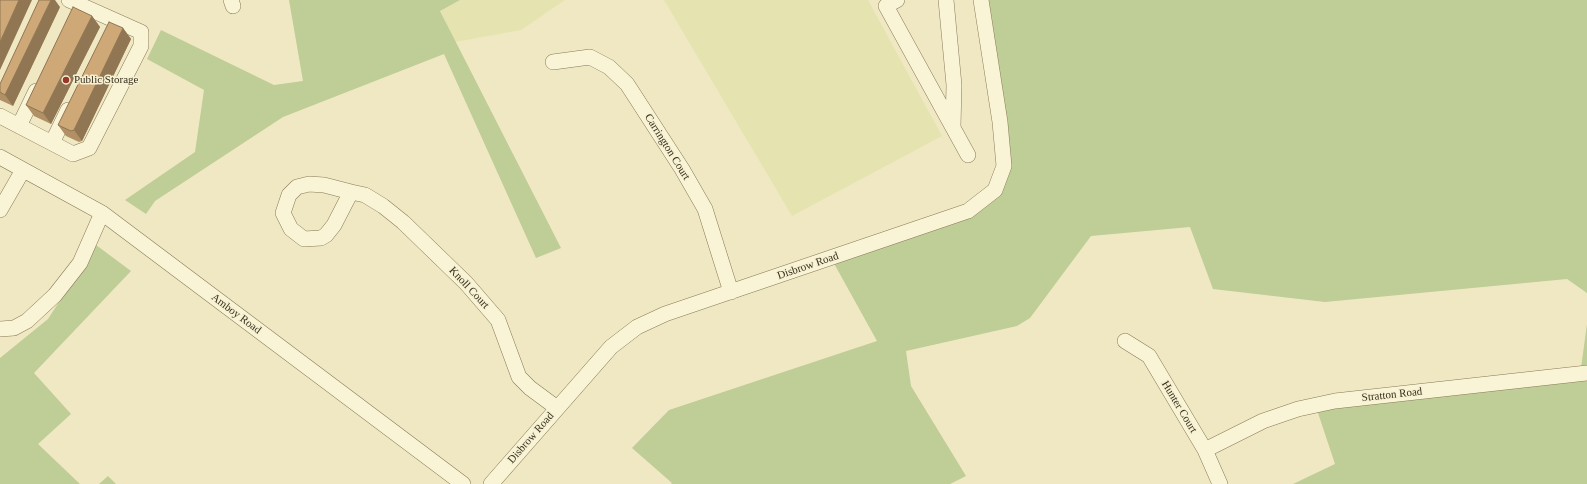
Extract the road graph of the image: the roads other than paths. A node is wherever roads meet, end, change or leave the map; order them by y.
1 (897, 0) edge
2 (946, 0) edge
3 (981, 0) edge
4 (73, 2) edge
5 (71, 18) edge
6 (113, 20) junction
7 (106, 33) edge
8 (553, 62) dead end
9 (43, 76) edge
10 (76, 95) edge
11 (0, 116) edge
12 (19, 126) junction
13 (953, 129) junction
14 (52, 143) junction
15 (968, 155) dead end
16 (0, 157) edge
17 (23, 170) junction
18 (351, 192) junction
19 (0, 210) edge
20 (102, 213) junction
21 (731, 292) junction
22 (0, 329) edge
23 (1125, 341) dead end
24 (1587, 373) edge
25 (557, 408) junction
26 (1205, 450) junction
27 (463, 484) edge
28 (491, 484) edge
29 (1220, 484) edge

1 - 13 street
2 - 13 street
3 - 21 street, Disbrow Road
4 - 5 street
4 - 6 street
6 - 7 street
6 - 14 street
8 - 21 street, Carrington Court
9 - 12 street
10 - 14 street
11 - 12 street
12 - 14 street
13 - 15 street
16 - 17 street, Amboy Road
17 - 19 street
17 - 20 street, Amboy Road
18 - 18 street, Knoll Court
18 - 25 street, Knoll Court
20 - 22 street
20 - 27 street, Amboy Road
21 - 25 street, Disbrow Road
23 - 26 street, Hunter Court
24 - 26 street, Stratton Road
25 - 28 street, Disbrow Road
26 - 29 street, Hunter Court

